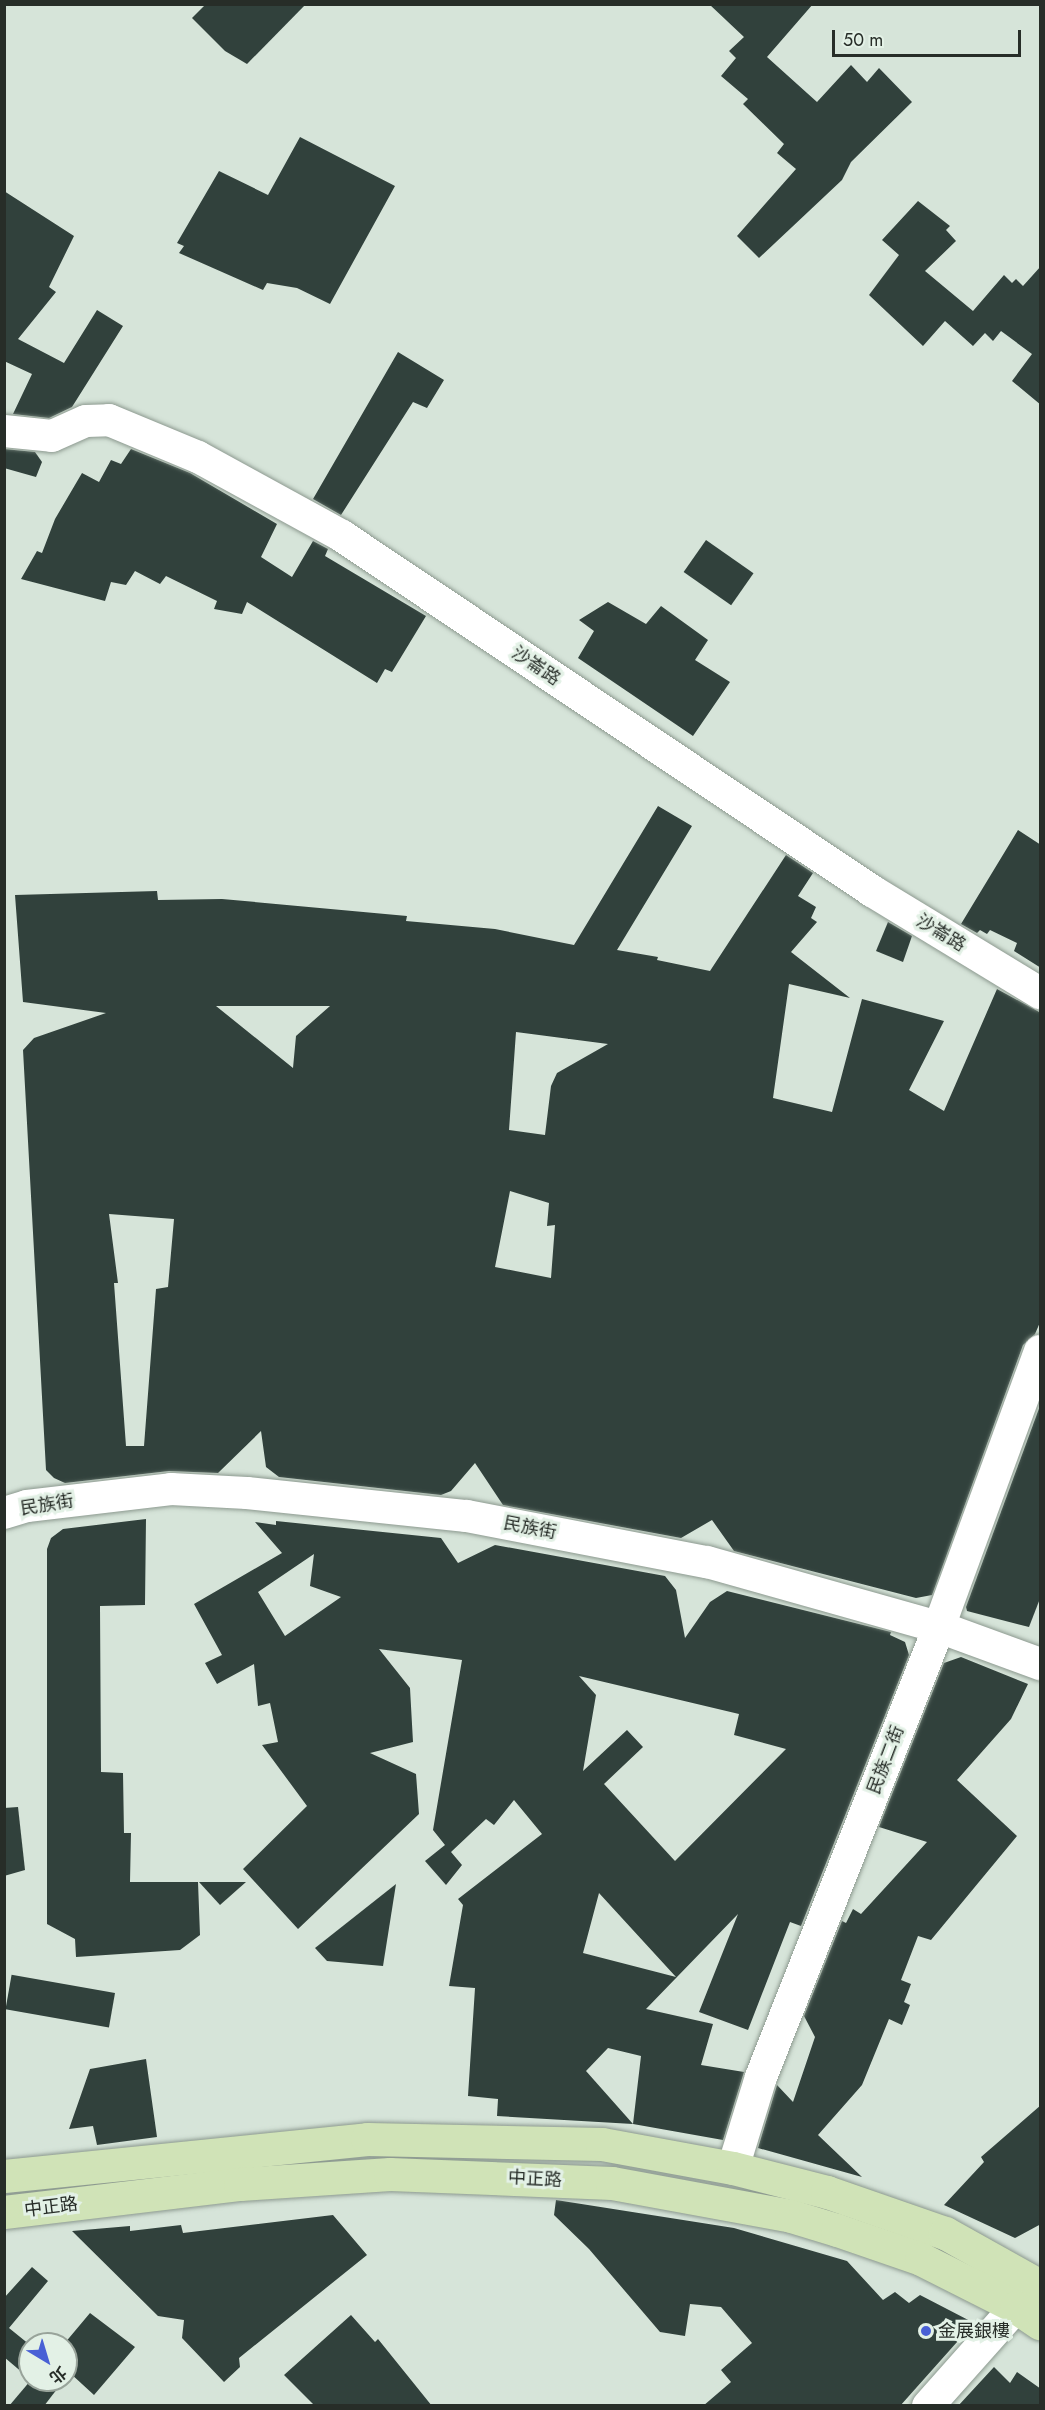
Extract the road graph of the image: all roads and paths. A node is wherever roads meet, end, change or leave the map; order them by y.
1 (4, 431) edge
2 (1041, 993) edge
3 (1041, 1351) edge
4 (4, 1513) edge
5 (939, 1627) junction
6 (1041, 1664) edge
7 (733, 2168) junction
8 (4, 2176) edge
9 (4, 2212) edge
10 (1034, 2293) edge
11 (928, 2406) edge

1 - 2 street, 沙崙路
3 - 5 street, 民族二街
4 - 5 street, 民族街
5 - 6 street, 民族街
5 - 7 street, 民族二街
7 - 8 main road, 中正路
7 - 10 main road, 中正路
9 - 10 main road, 中正路
10 - 11 street

